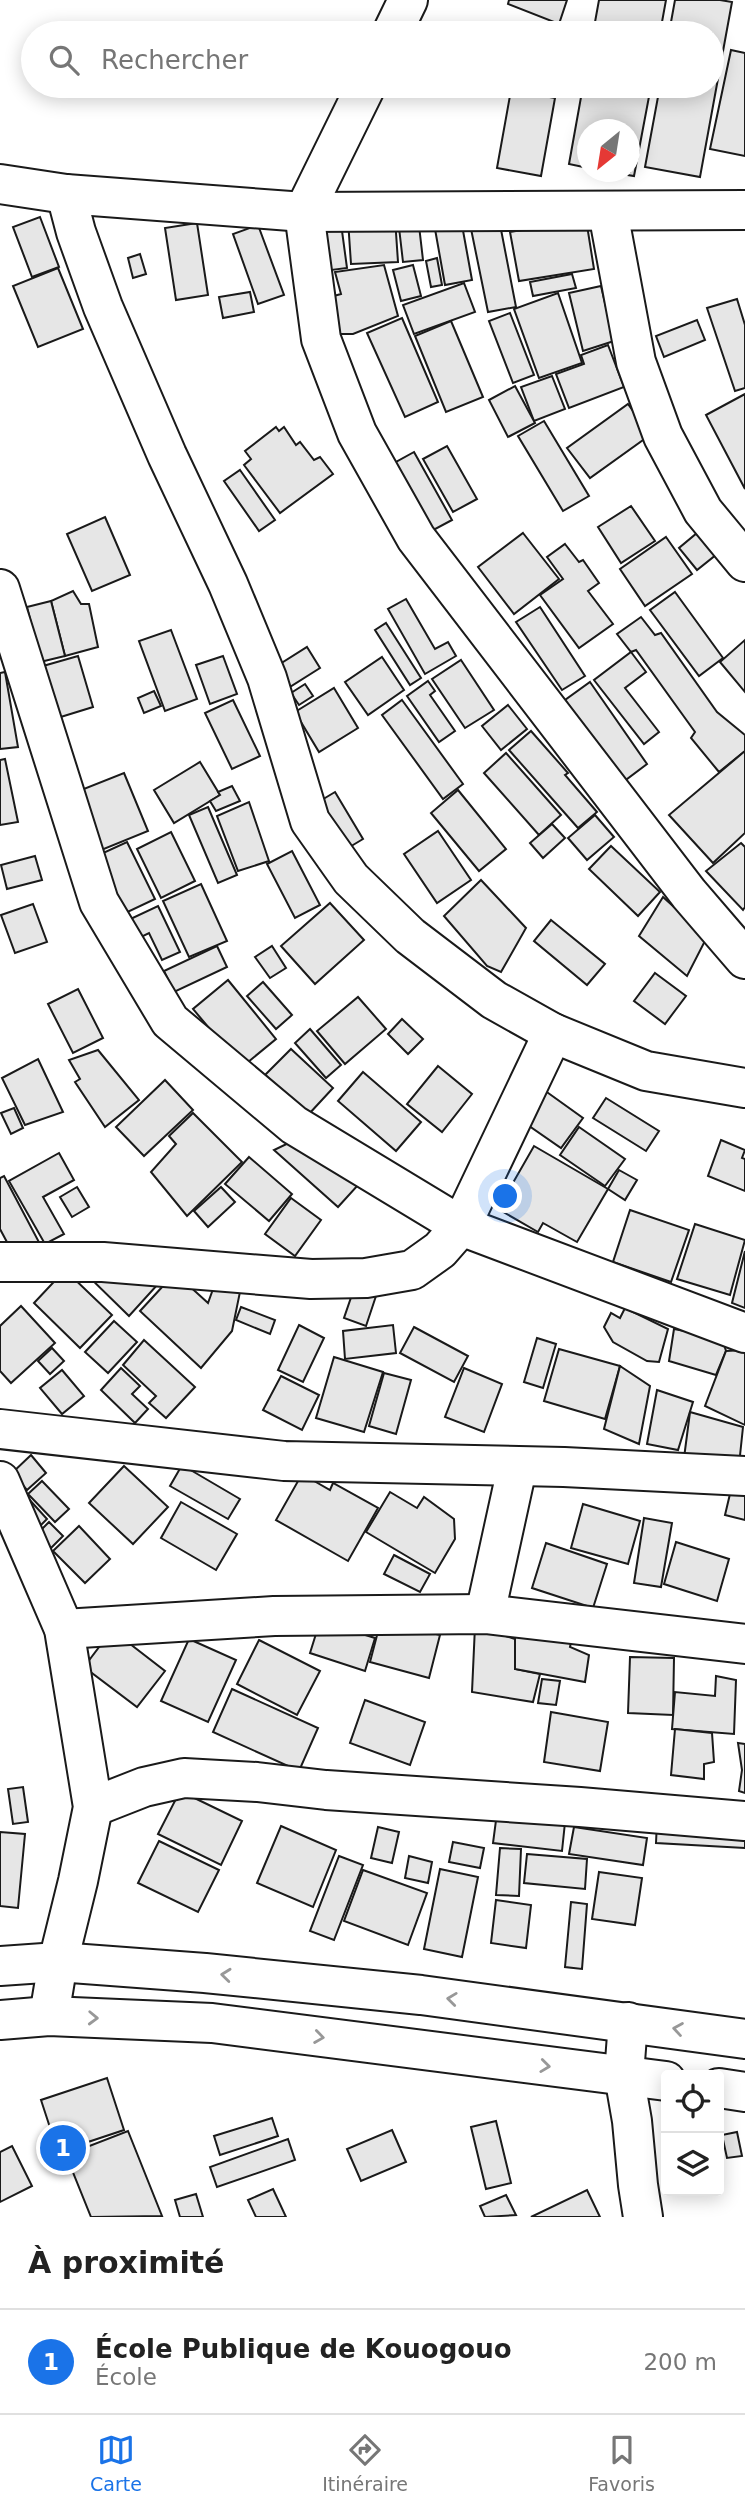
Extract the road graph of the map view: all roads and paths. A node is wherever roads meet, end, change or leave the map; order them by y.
1 (408, 0) edge
2 (398, 21) edge
3 (360, 98) edge
4 (0, 184) edge
5 (66, 194) junction
6 (745, 210) edge
7 (304, 212) junction
8 (608, 212) junction
9 (745, 562) edge
10 (0, 589) edge
11 (745, 959) edge
12 (554, 1033) junction
13 (745, 1088) edge
14 (461, 1226) junction
15 (0, 1262) edge
16 (745, 1333) edge
17 (0, 1429) edge
18 (517, 1468) junction
19 (745, 1476) edge
20 (0, 1481) edge
21 (485, 1614) junction
22 (64, 1629) junction
23 (745, 1644) edge
24 (93, 1807) junction
25 (745, 1821) edge
26 (58, 1962) junction
27 (0, 1966) edge
28 (49, 2016) junction
29 (0, 2020) edge
30 (628, 2022) junction
31 (745, 2039) edge
32 (624, 2075) junction
33 (661, 2080) edge
34 (724, 2089) edge
35 (745, 2092) edge
36 (643, 2217) edge

1 - 2 street
3 - 7 street
4 - 5 street
5 - 7 street
5 - 12 street
6 - 8 street
7 - 8 street
7 - 11 street
8 - 9 street
10 - 14 street
12 - 13 street
12 - 14 street
14 - 15 street
14 - 16 street
17 - 18 street
18 - 19 street
18 - 21 street
20 - 22 street
21 - 22 street
21 - 23 street
22 - 24 street
24 - 25 street
24 - 26 street
26 - 27 street
26 - 28 street
30 -> 26 street
28 - 29 street
28 -> 32 street
31 -> 30 street
30 - 32 street
32 - 33 street
32 - 36 street
34 - 35 street

